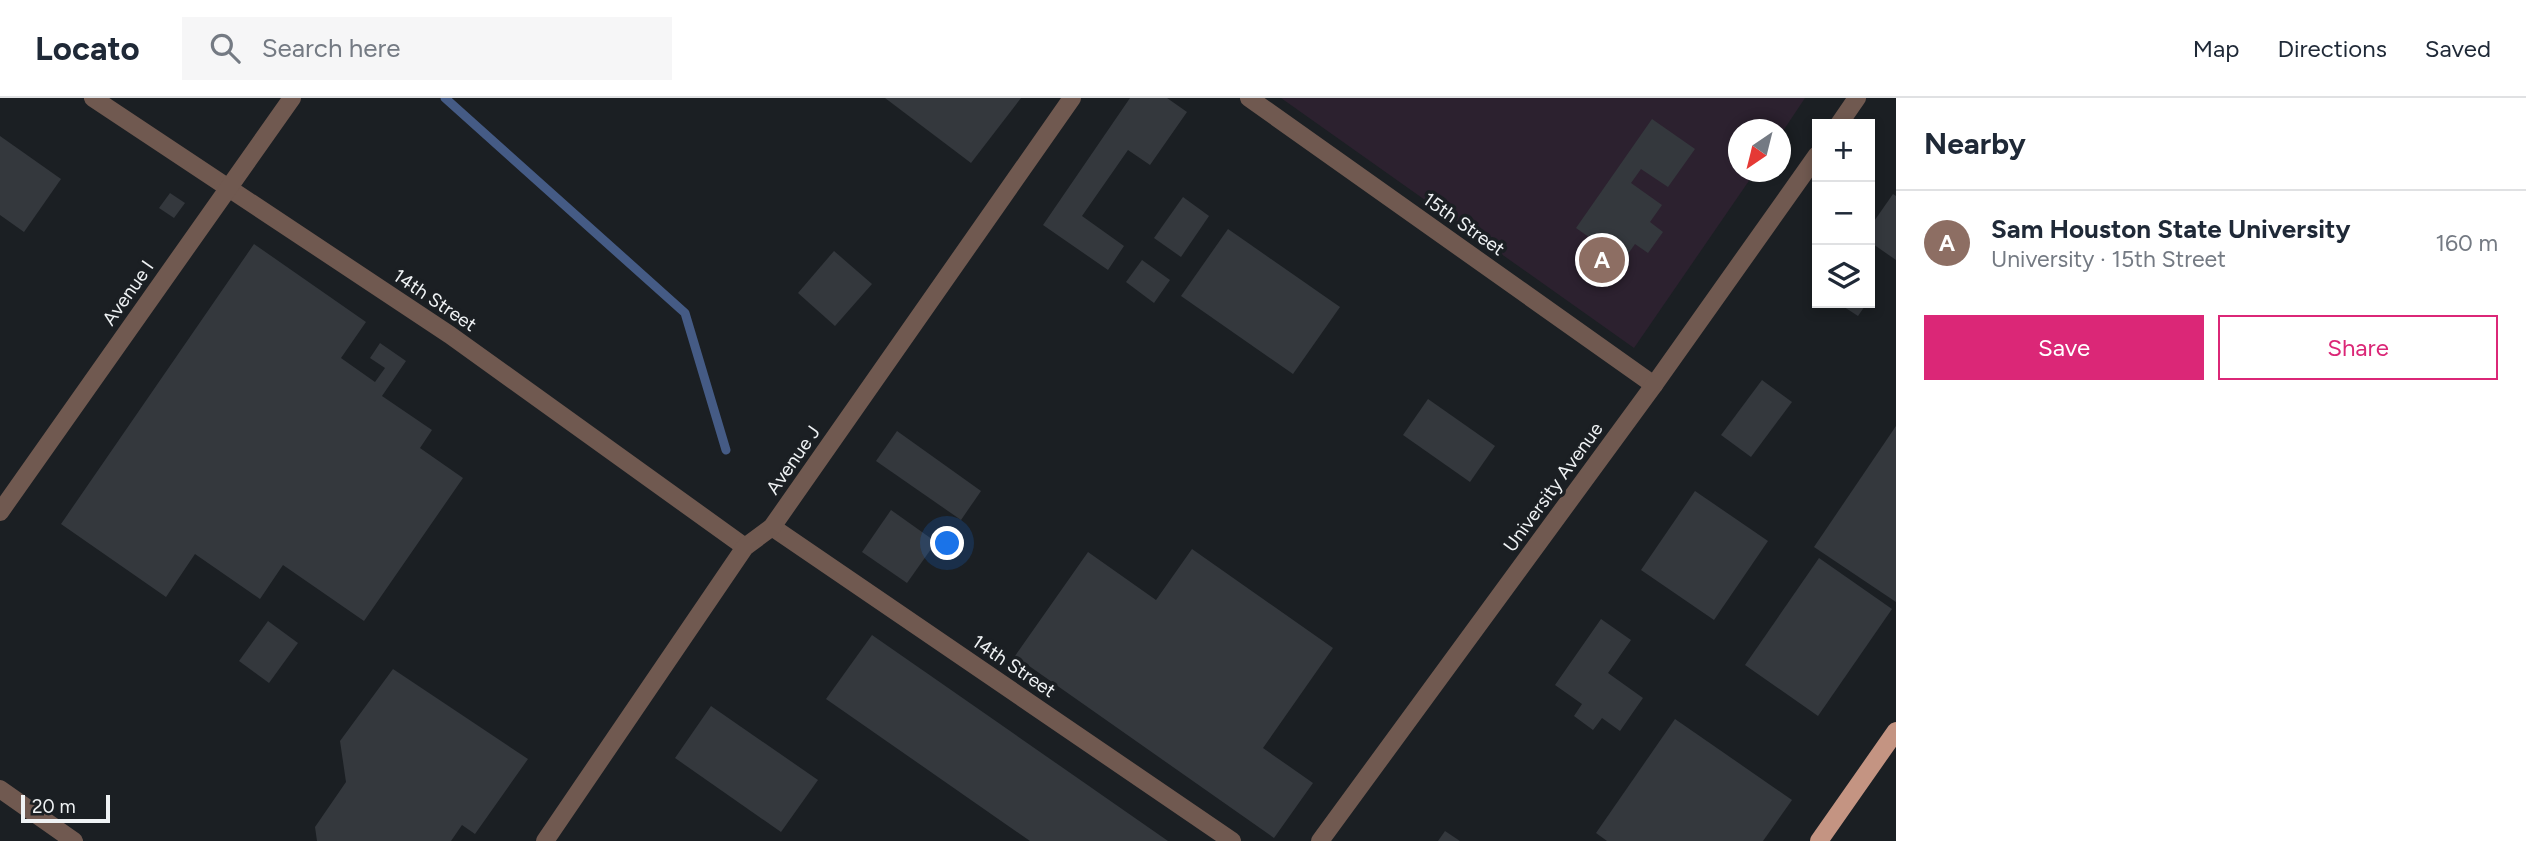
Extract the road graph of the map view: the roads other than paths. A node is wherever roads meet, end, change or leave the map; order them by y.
1 (93, 98) edge
2 (292, 98) edge
3 (1072, 98) edge
4 (1250, 98) edge
5 (1857, 98) edge
6 (1842, 119) edge
7 (1812, 162) edge
8 (227, 188) junction
9 (1654, 385) junction
10 (0, 512) edge
11 (772, 527) junction
12 (746, 547) junction
13 (1896, 730) edge
14 (0, 789) edge
15 (74, 841) edge
16 (545, 841) edge
17 (1231, 841) edge
18 (1320, 841) edge
19 (1819, 841) edge

1 - 8 street, 14th Street
2 - 8 street, Avenue I
3 - 11 street, Avenue J
4 - 9 street, 15th Street
5 - 6 street
7 - 9 street, University Avenue
8 - 10 street, Avenue I
8 - 12 street, 14th Street
9 - 18 street, University Avenue
11 - 12 street, Avenue J
11 - 17 street, 14th Street
12 - 16 street, Avenue J
13 - 19 main road
14 - 15 street

